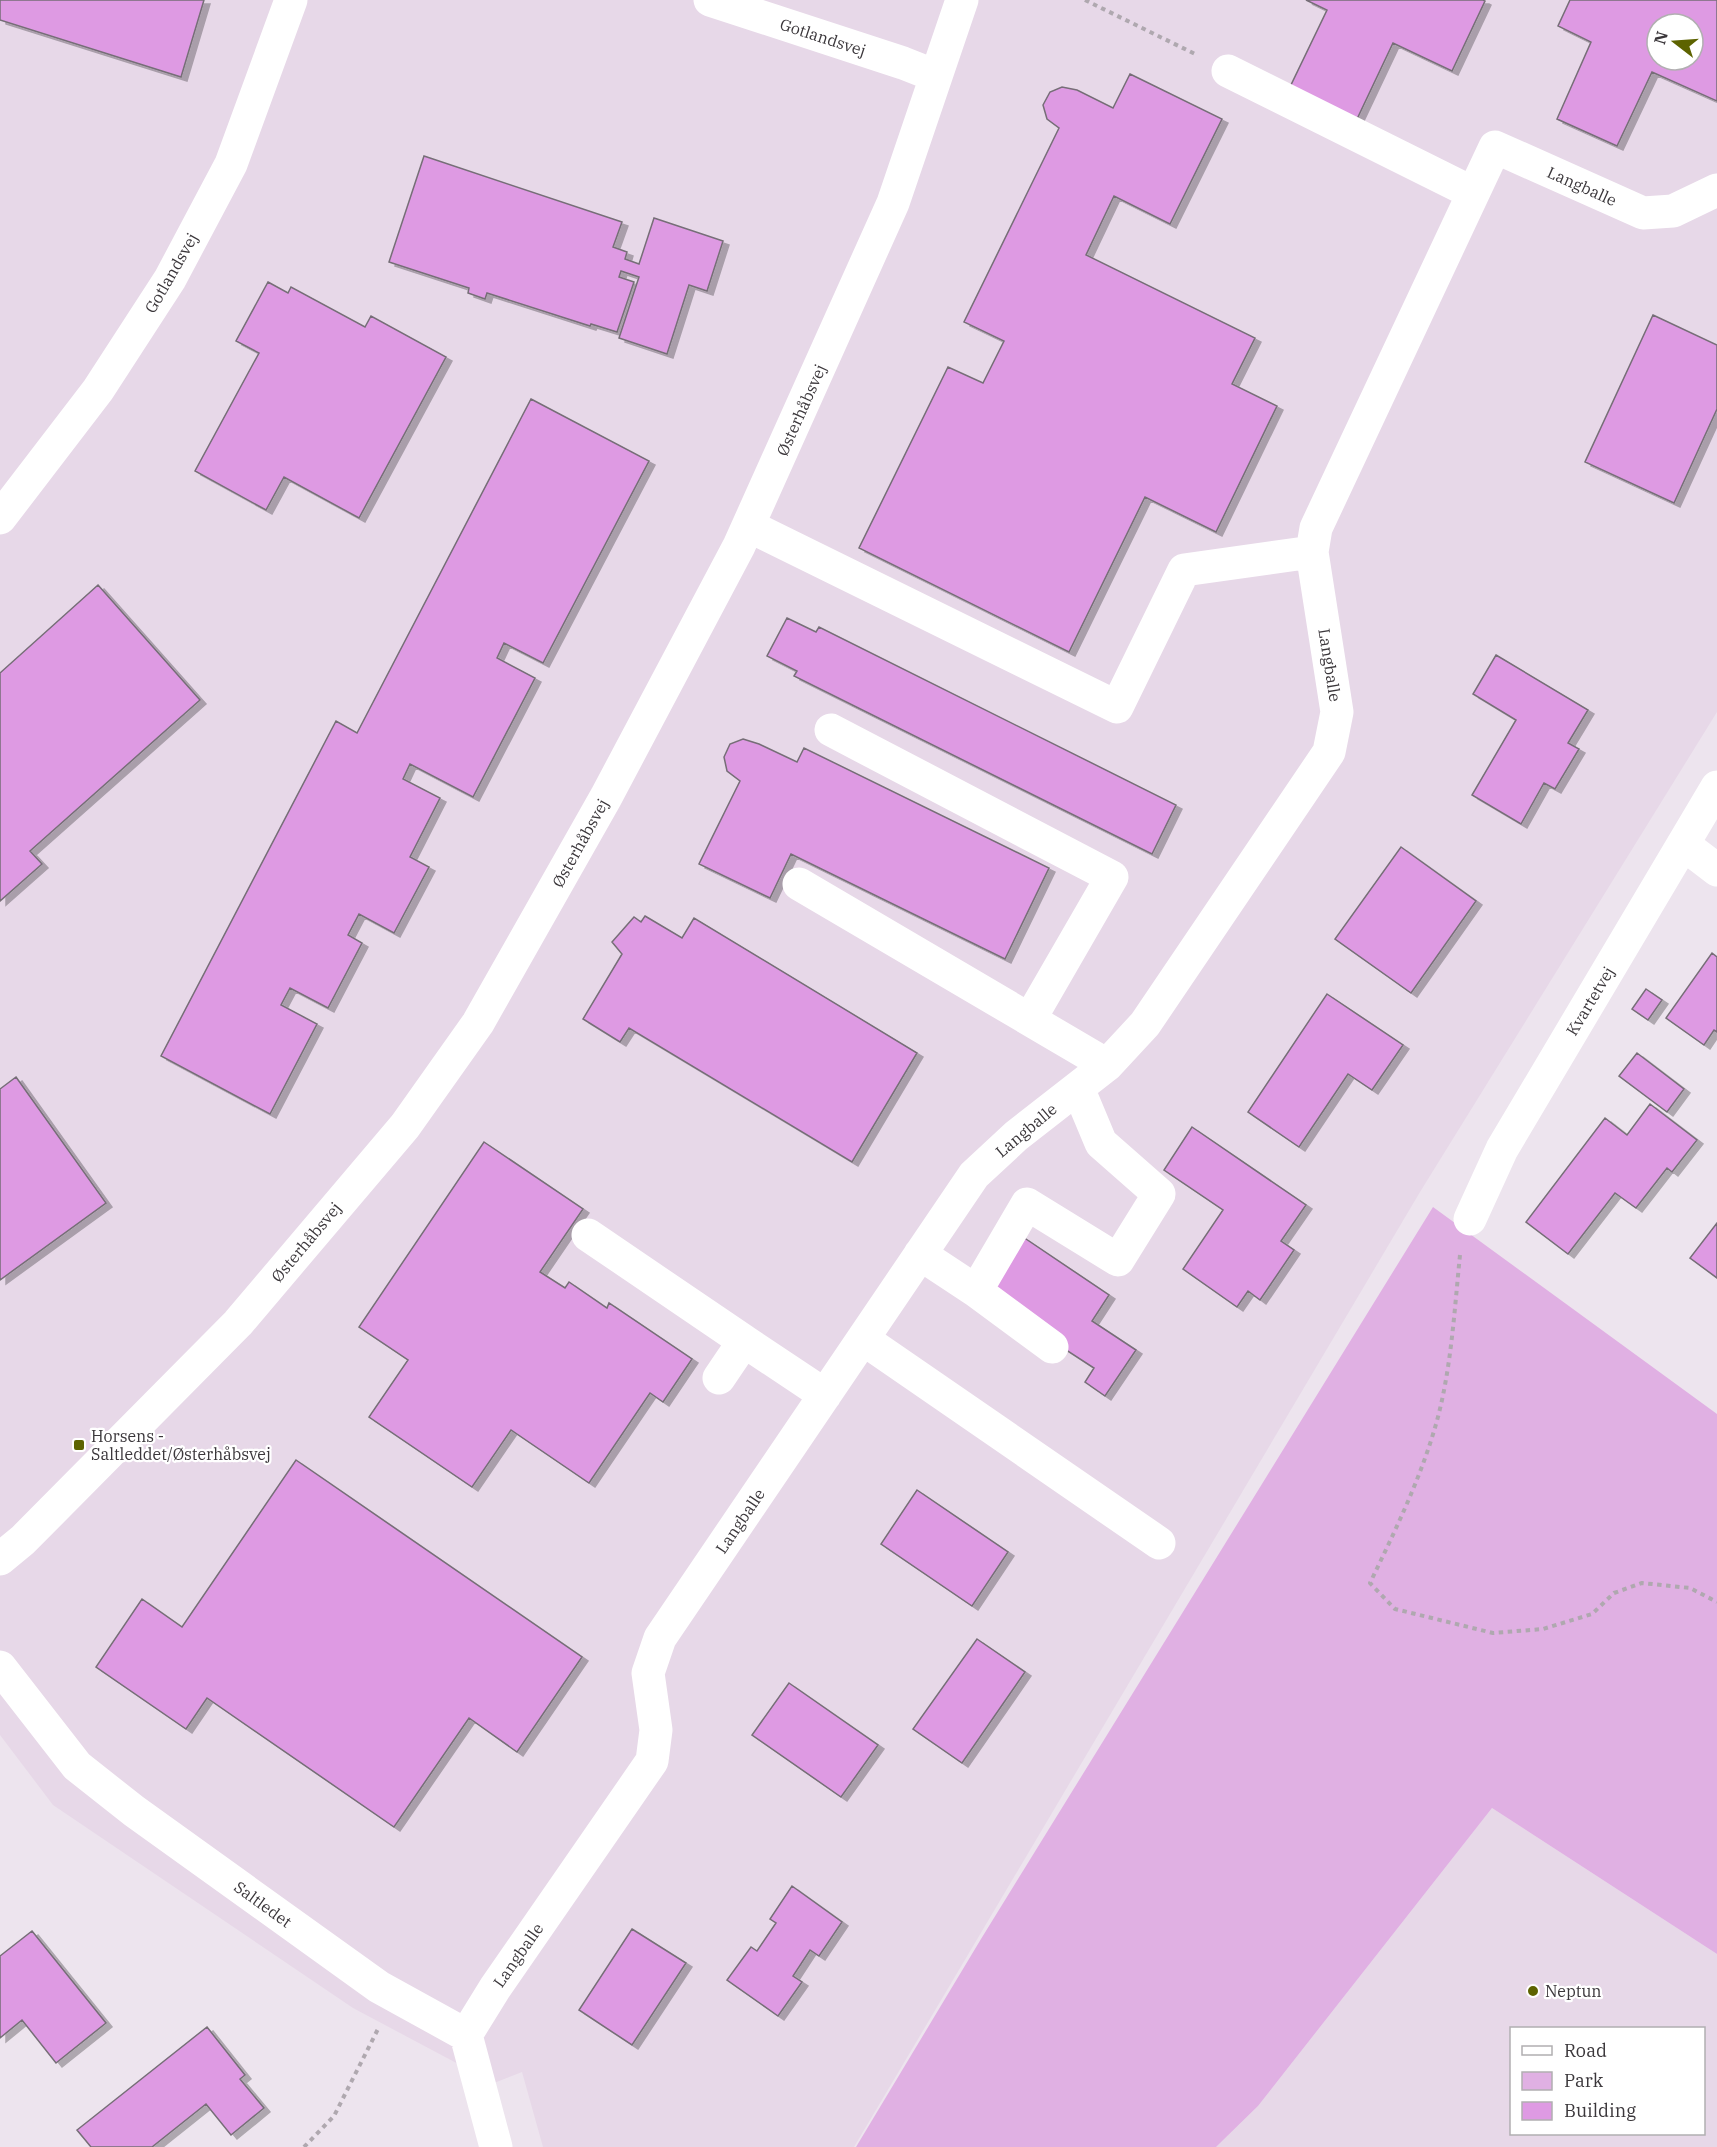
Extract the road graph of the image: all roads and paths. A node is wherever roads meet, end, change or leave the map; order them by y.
1 (291, 0) edge
2 (710, 0) edge
3 (962, 0) edge
4 (1085, 0) edge
5 (1228, 71) joint
6 (936, 76) junction
7 (1717, 190) edge
8 (1473, 193) junction
9 (0, 518) edge
10 (749, 526) junction
11 (1312, 552) junction
12 (831, 730) dead end
13 (1717, 787) edge
14 (1683, 844) junction
15 (1717, 870) edge
16 (799, 884) dead end
17 (1030, 1019) junction
18 (1107, 1065) junction
19 (1078, 1088) junction
20 (1470, 1219) joint
21 (588, 1235) dead end
22 (920, 1254) junction
23 (976, 1291) junction
24 (863, 1339) junction
25 (744, 1341) junction
26 (1052, 1347) dead end
27 (719, 1377) dead end
28 (825, 1395) junction
29 (1160, 1543) dead end
30 (0, 1559) edge
31 (1717, 1602) edge
32 (0, 1667) edge
33 (395, 1996) junction
34 (466, 2035) junction
35 (304, 2147) edge
36 (496, 2147) edge

1 - 9 street, Gotlandsvej
2 - 6 street, Gotlandsvej
3 - 6 street, Østerhåbsvej
4 - 5 path
5 - 8 street
6 - 10 street, Østerhåbsvej
7 - 8 street, Langballe
8 - 11 street, Langballe
10 - 11 street
10 - 30 street, Østerhåbsvej
11 - 18 street, Langballe
12 - 17 street
13 - 14 street, Kvartetvej
14 - 15 street
14 - 20 street, Kvartetvej
16 - 17 street
17 - 18 street
18 - 19 street, Langballe
19 - 22 street, Langballe
19 - 23 street
20 - 31 path
21 - 25 street
22 - 23 street
22 - 24 street, Langballe
23 - 26 street
24 - 28 street, Langballe
24 - 29 street
25 - 27 street
25 - 28 street
28 - 34 street, Langballe
32 - 33 street, Saltledet
33 - 34 street, Saltledet
33 - 35 path
34 - 36 street

